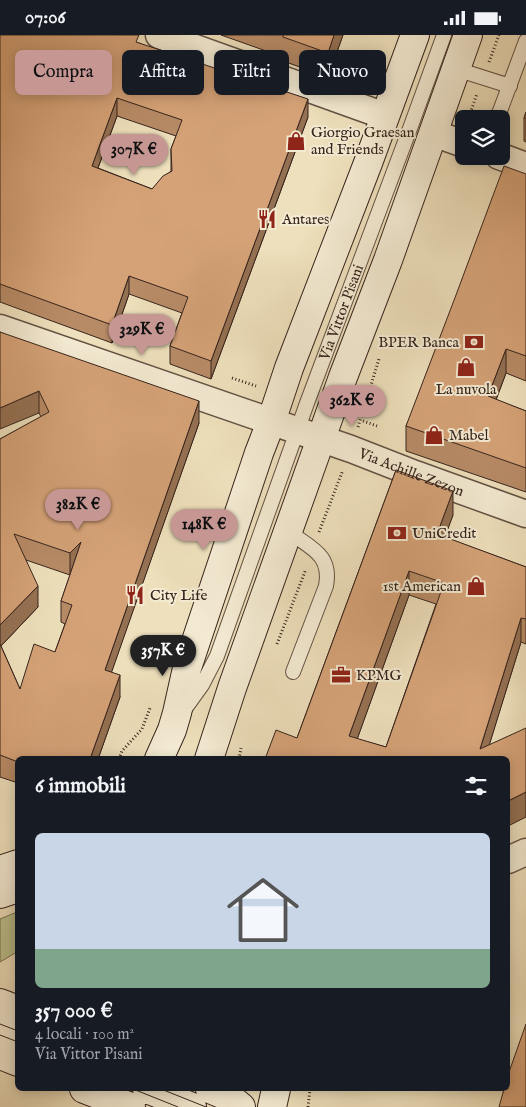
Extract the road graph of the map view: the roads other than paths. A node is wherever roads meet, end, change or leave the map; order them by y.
1 (159, 35) edge
2 (415, 35) edge
3 (444, 35) edge
4 (468, 35) edge
5 (526, 41) edge
6 (456, 69) junction
7 (510, 86) junction
8 (501, 110) edge
9 (385, 116) junction
10 (433, 133) junction
11 (455, 141) edge
12 (510, 160) edge
13 (526, 166) edge
14 (0, 328) edge
15 (271, 421) junction
16 (310, 435) junction
17 (526, 514) edge
18 (288, 531) junction
19 (294, 672) dead end
20 (174, 722) junction
21 (160, 756) edge
22 (210, 756) edge
23 (526, 852) edge
24 (510, 859) edge
25 (15, 864) edge
26 (0, 870) edge
27 (15, 889) edge
28 (0, 894) edge
29 (0, 1003) edge
30 (15, 1009) edge
31 (0, 1029) edge
32 (15, 1035) edge
33 (0, 1055) edge
34 (15, 1061) edge
35 (89, 1091) edge
36 (153, 1091) edge
37 (215, 1091) edge
38 (276, 1091) edge
39 (131, 1107) edge
40 (192, 1107) edge
41 (241, 1107) edge
42 (272, 1107) edge

1 - 9 street
2 - 9 street, Via Vittor Pisani
3 - 16 lane, Via Vittor Pisani
4 - 6 street, Via Vittor Pisani
5 - 7 lane
6 - 7 lane
6 - 10 street, Via Vittor Pisani
7 - 8 lane
9 - 15 street, Via Vittor Pisani
10 - 11 street
10 - 16 street, Via Vittor Pisani
12 - 13 street
14 - 15 street, Via Achille Zezon
15 - 16 street, Via Achille Zezon
15 - 20 street, Via Vittor Pisani
16 - 17 street, Via Achille Zezon
16 - 18 street, Via Vittor Pisani
16 - 20 lane, Via Vittor Pisani
18 - 19 lane
18 - 22 street, Via Vittor Pisani
20 - 21 street, Via Vittor Pisani
23 - 24 street
25 - 26 street
27 - 28 street
29 - 30 street
31 - 32 street
33 - 34 street
35 - 39 street
36 - 40 street
37 - 41 street
38 - 42 street

